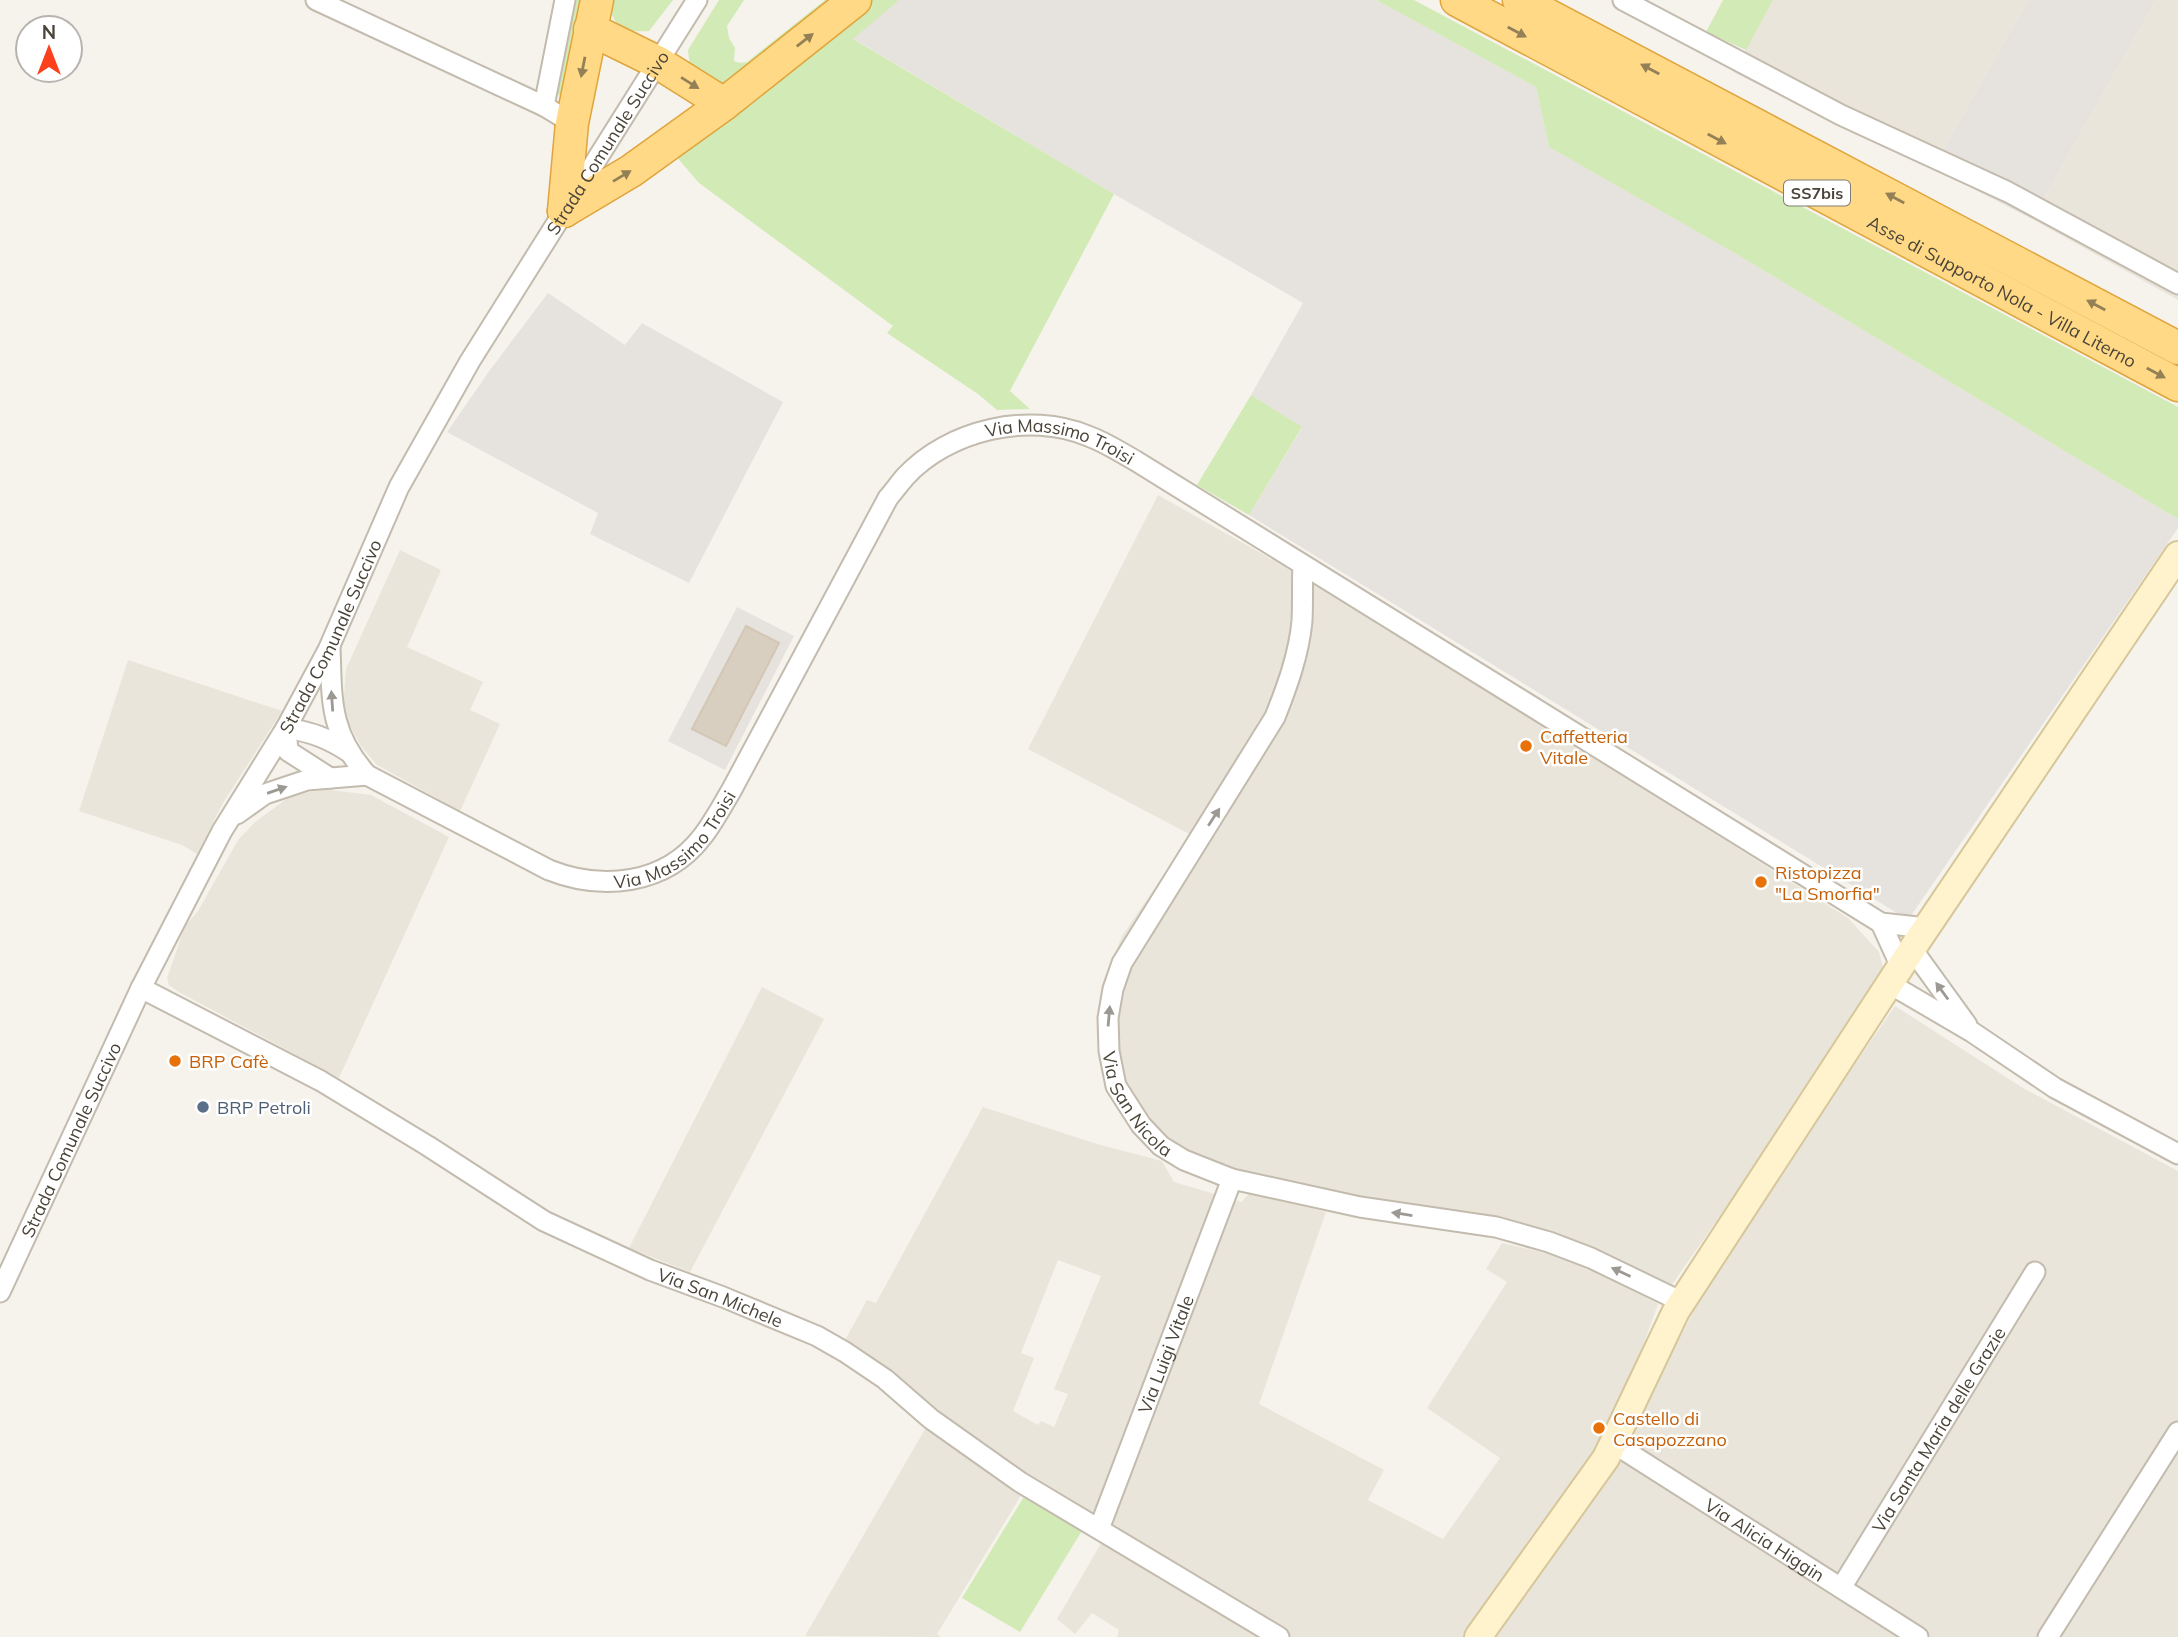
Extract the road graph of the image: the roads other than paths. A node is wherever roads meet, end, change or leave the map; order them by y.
1 (316, 0) edge
2 (565, 0) edge
3 (697, 0) edge
4 (855, 0) edge
5 (1457, 0) edge
6 (1519, 0) edge
7 (1623, 0) edge
8 (593, 14) edge
9 (657, 62) junction
10 (724, 104) junction
11 (544, 106) junction
12 (572, 123) junction
13 (564, 211) junction
14 (2178, 284) edge
15 (2178, 348) edge
16 (2178, 385) edge
17 (2178, 555) edge
18 (1303, 565) junction
19 (330, 646) junction
20 (285, 728) junction
21 (350, 753) junction
22 (367, 775) junction
23 (330, 778) junction
24 (230, 819) junction
25 (1881, 923) junction
26 (1907, 957) junction
27 (141, 988) junction
28 (1972, 1032) junction
29 (2178, 1154) edge
30 (1232, 1179) junction
31 (2035, 1272) dead end
32 (0, 1293) edge
33 (1682, 1302) junction
34 (2178, 1432) edge
35 (1613, 1443) junction
36 (1098, 1529) junction
37 (1841, 1588) junction
38 (1279, 1637) edge
39 (1478, 1637) edge
40 (1918, 1637) edge
41 (2048, 1637) edge

1 - 11 street
2 - 11 street
3 - 9 street, Strada Comunale Succivo
10 -> 4 highway
5 -> 16 highway, Asse di Supporto Nola - Villa Literno / SS7bis
15 -> 6 highway, Asse di Supporto Nola - Villa Literno / SS7bis
7 - 14 street
8 - 9 highway
8 -> 12 highway
9 -> 10 highway
9 - 13 street, Strada Comunale Succivo
13 -> 10 highway
11 - 12 street
12 - 13 highway
13 - 19 street, Strada Comunale Succivo
17 - 26 main road
18 - 22 street, Via Massimo Troisi
18 - 25 street, Via Massimo Troisi
30 -> 18 street, Via San Nicola
19 - 20 street, Strada Comunale Succivo
21 -> 19 street, Via Massimo Troisi
20 - 21 street, Via Massimo Troisi
20 - 23 street
20 - 24 street, Strada Comunale Succivo
21 - 22 street, Via Massimo Troisi
22 - 23 street
24 -> 23 street
24 - 27 street, Strada Comunale Succivo
25 - 26 street, Via Massimo Troisi
25 - 26 street
28 -> 26 street
26 - 28 street
26 - 33 main road
27 - 32 street, Strada Comunale Succivo
27 - 36 street, Via San Michele
28 - 29 street
33 -> 30 street, Via San Nicola
30 - 36 street, Via Luigi Vitale
31 - 37 street, Via Santa Maria delle Grazie
33 - 35 main road
34 - 41 street
35 - 37 street, Via Alicia Higgin
35 - 39 main road
36 - 38 street, Via San Michele
37 - 40 street, Via Alicia Higgin

